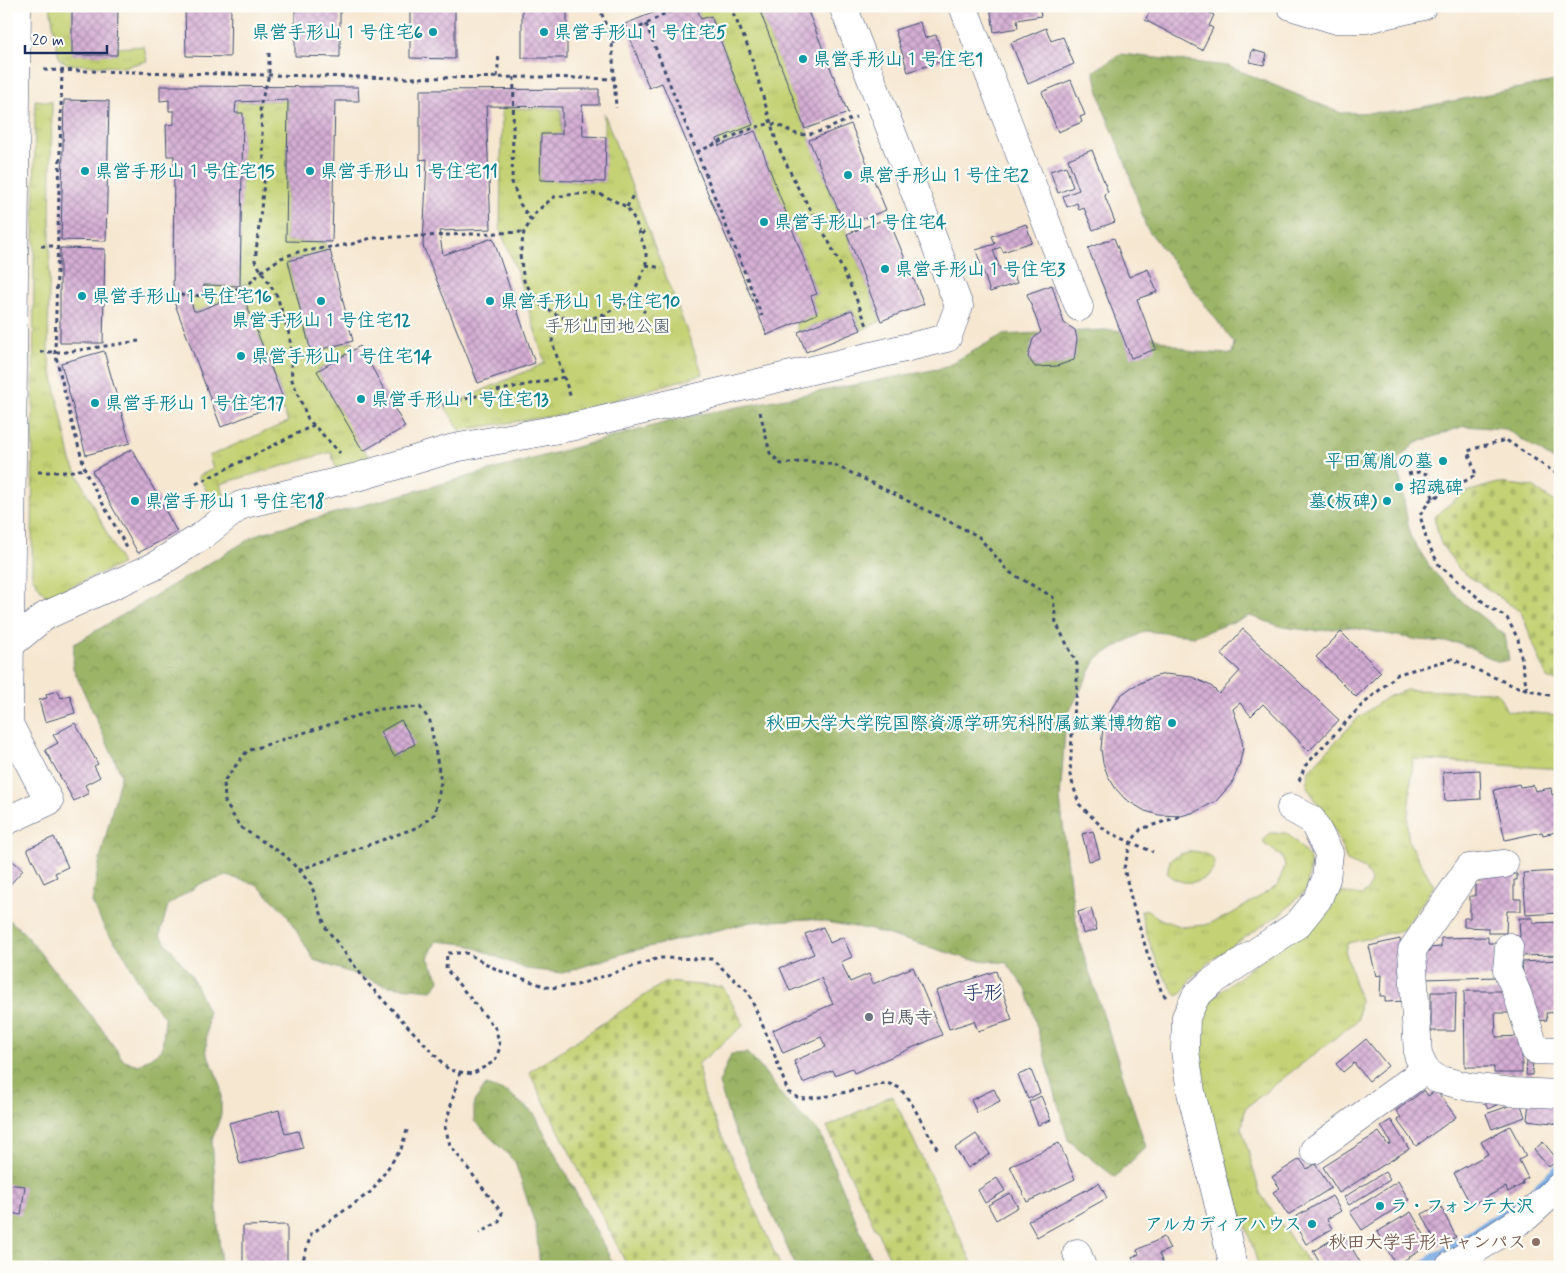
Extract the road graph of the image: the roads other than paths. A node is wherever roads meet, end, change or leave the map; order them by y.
1 (17, 6) edge
2 (843, 6) edge
3 (963, 6) edge
4 (1291, 6) edge
5 (1423, 6) edge
6 (1078, 308) dead end
7 (9, 652) edge
8 (1291, 808) road end
9 (6, 821) edge
10 (1504, 864) dead end
11 (1509, 948) dead end
12 (1560, 1051) edge
13 (1425, 1070) junction
14 (1560, 1094) edge
15 (1314, 1150) dead end
16 (1560, 1186) edge
17 (1234, 1267) edge
18 (1449, 1267) edge

1 - 7 street
2 - 7 street
3 - 6 street
4 - 5 street
7 - 9 street
8 - 17 street
10 - 13 street
11 - 12 street
13 - 14 street
13 - 15 street
16 - 18 street

